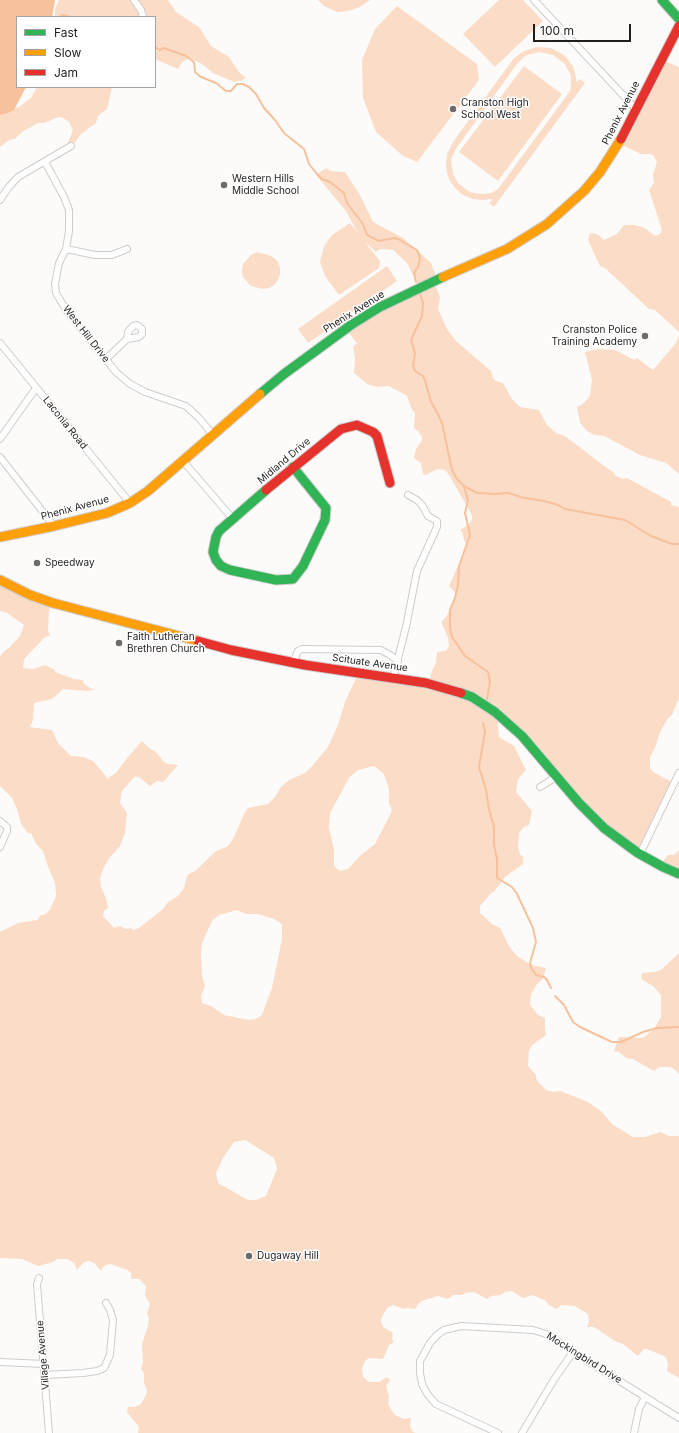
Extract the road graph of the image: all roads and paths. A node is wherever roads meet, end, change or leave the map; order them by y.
1 (134, 0) edge
2 (534, 0) edge
3 (662, 0) edge
4 (143, 16) edge
5 (679, 19) edge
6 (679, 26) edge
7 (636, 109) junction
8 (71, 146) dead end
9 (45, 162) junction
10 (0, 200) edge
11 (66, 249) junction
12 (127, 249) dead end
13 (127, 340) dead end
14 (0, 343) edge
15 (106, 359) junction
16 (36, 388) junction
17 (213, 434) junction
18 (0, 439) edge
19 (0, 457) edge
20 (183, 461) junction
21 (293, 467) junction
22 (390, 483) dead end
23 (408, 495) dead end
24 (130, 503) junction
25 (233, 518) junction
26 (54, 526) junction
27 (0, 537) edge
28 (0, 580) edge
29 (398, 661) junction
30 (293, 662) junction
31 (394, 678) junction
32 (679, 773) edge
33 (556, 777) junction
34 (540, 787) dead end
35 (0, 821) edge
36 (0, 847) edge
37 (640, 854) junction
38 (679, 874) edge
39 (39, 1278) dead end
40 (106, 1303) dead end
41 (573, 1352) junction
42 (0, 1362) edge
43 (44, 1364) junction
44 (45, 1375) junction
45 (645, 1397) junction
46 (679, 1418) edge
47 (49, 1433) edge
48 (498, 1433) edge
49 (522, 1433) edge
50 (634, 1433) edge

1 - 4 street
2 - 7 street
3 - 5 main road
6 - 7 main road, Phenix Avenue
7 - 17 main road, Phenix Avenue
8 - 9 street
9 - 10 street
9 - 11 street, West Hill Drive
11 - 12 street
11 - 15 street, West Hill Drive
13 - 15 street
14 - 16 street, Laconia Road
15 - 17 street, West Hill Drive
16 - 18 street
16 - 24 street, Laconia Road
17 - 20 main road, Phenix Avenue
19 - 26 street
20 - 24 main road, Phenix Avenue
20 - 25 street
21 - 22 main road, Midland Drive
21 - 25 main road, Midland Drive
21 - 25 main road, Midland Drive
23 - 29 street
24 - 26 main road, Phenix Avenue
26 - 27 main road, Phenix Avenue
28 - 30 main road, Scituate Avenue
29 - 30 street
29 - 31 street
30 - 31 main road, Scituate Avenue
31 - 33 main road, Scituate Avenue
32 - 37 street
33 - 34 street
33 - 37 main road, Scituate Avenue
35 - 36 street
37 - 38 main road, Scituate Avenue
39 - 43 street, Village Avenue
40 - 44 street
41 - 45 street, Mockingbird Drive
41 - 48 street, Mockingbird Drive
41 - 49 street
42 - 43 street
43 - 44 street, Village Avenue
44 - 47 street, Village Avenue
45 - 46 street, Mockingbird Drive
45 - 50 street

